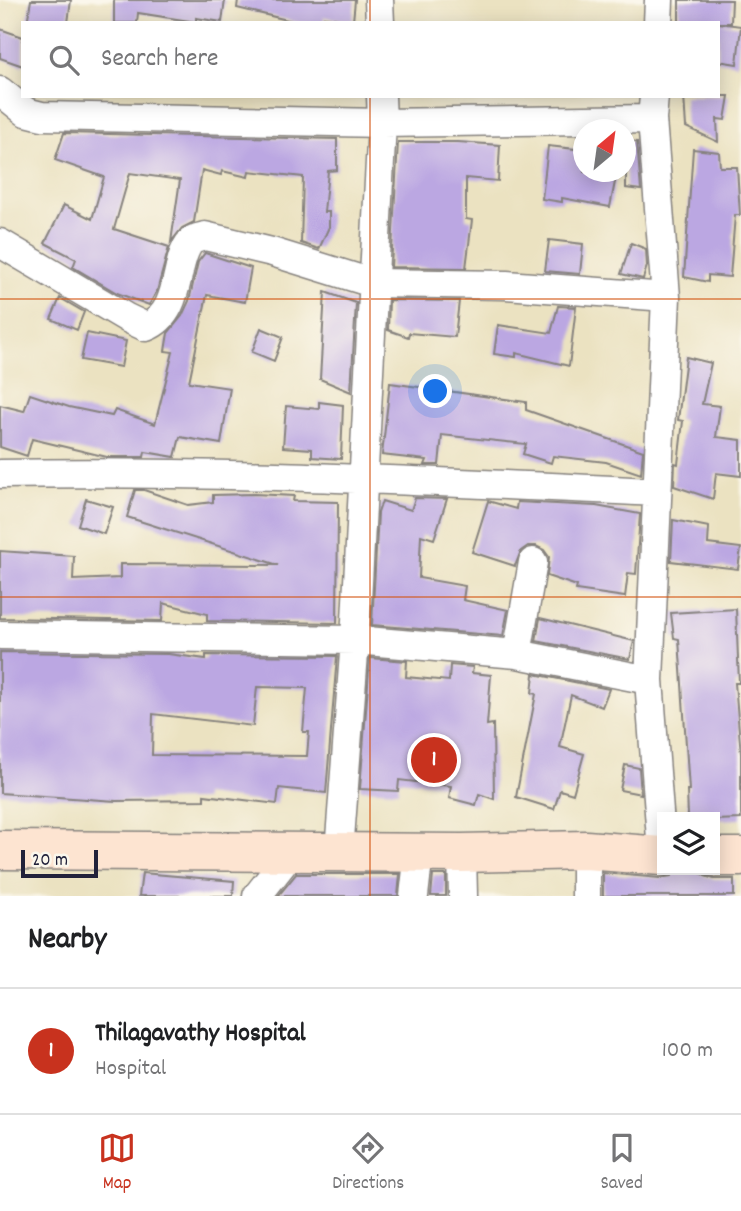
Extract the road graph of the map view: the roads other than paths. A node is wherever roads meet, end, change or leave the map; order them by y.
1 (379, 0) edge
2 (659, 0) edge
3 (380, 21) edge
4 (658, 21) edge
5 (0, 91) edge
6 (653, 107) edge
7 (382, 110) edge
8 (0, 243) edge
9 (372, 284) junction
10 (666, 297) junction
11 (0, 474) edge
12 (363, 479) junction
13 (657, 492) junction
14 (533, 562) dead end
15 (0, 635) edge
16 (355, 640) junction
17 (517, 654) junction
18 (649, 680) junction
19 (659, 812) edge
20 (0, 850) edge
21 (586, 850) junction
22 (339, 852) junction
23 (419, 852) junction
24 (291, 853) junction
25 (462, 853) junction
26 (657, 854) edge
27 (720, 857) edge
28 (741, 857) edge
29 (257, 896) edge
30 (414, 896) edge
31 (463, 896) edge
32 (586, 896) edge

1 - 3 street
2 - 4 street
5 - 7 street
6 - 7 street
6 - 10 street
7 - 9 street
8 - 9 street
9 - 10 street
9 - 12 street
10 - 13 street
11 - 12 street
12 - 13 street
12 - 16 street
13 - 18 street
14 - 17 street
15 - 16 street
16 - 17 street
16 - 22 street
17 - 18 street
18 - 19 street
20 - 24 street
21 - 25 street
21 - 26 street
21 - 32 street
22 - 23 street
22 - 24 street
23 - 25 street
23 - 30 street
24 - 29 street
25 - 31 street
27 - 28 street

